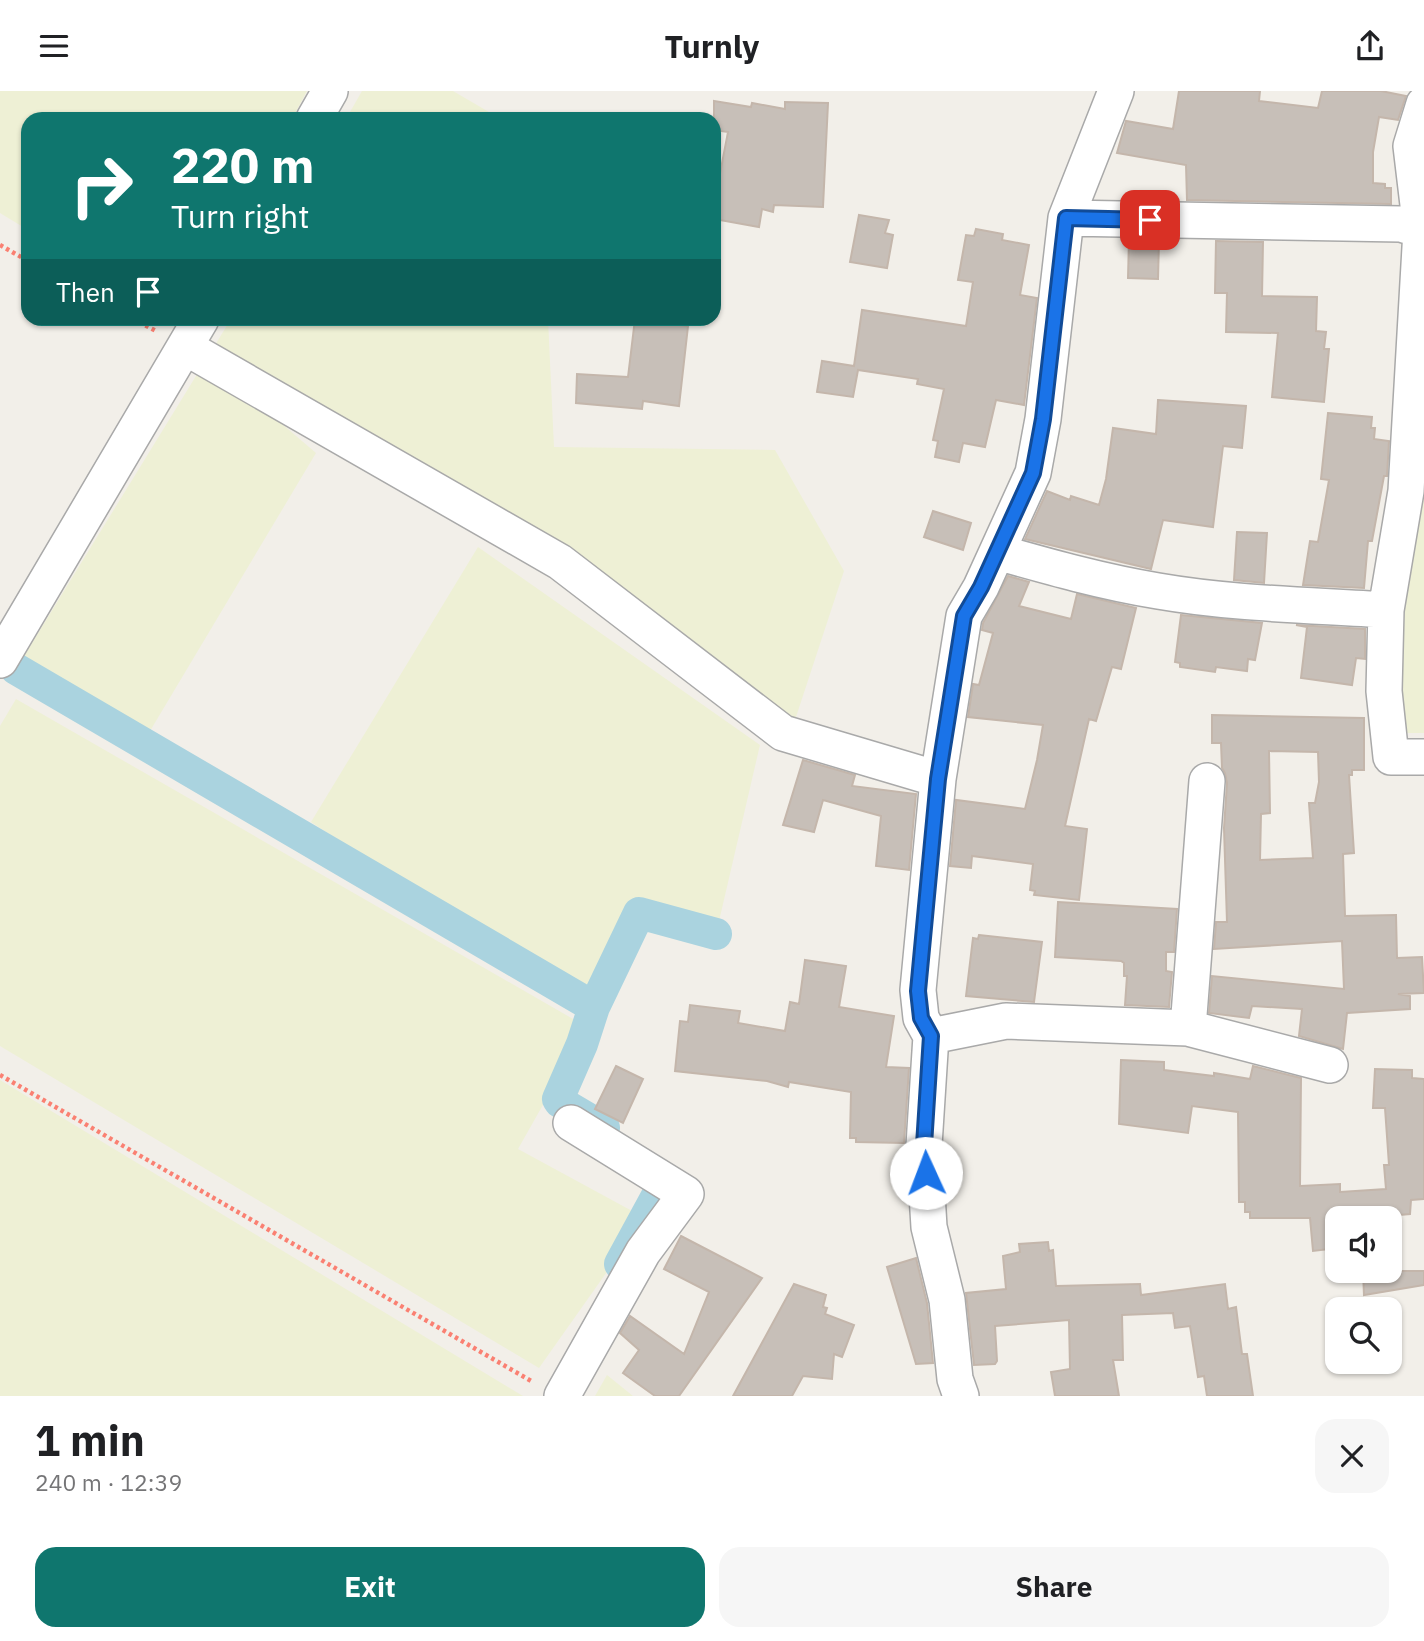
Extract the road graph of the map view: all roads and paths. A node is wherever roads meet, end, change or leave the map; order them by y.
1 (330, 91) edge
2 (1116, 91) edge
3 (1424, 104) edge
4 (318, 112) edge
5 (1066, 218) junction
6 (1421, 230) junction
7 (0, 245) edge
8 (21, 257) edge
9 (193, 333) edge
10 (997, 552) junction
11 (1386, 610) junction
12 (0, 660) edge
13 (1424, 757) edge
14 (938, 779) junction
15 (1207, 781) dead end
16 (1188, 1028) junction
17 (931, 1036) junction
18 (1330, 1065) dead end
19 (0, 1075) edge
20 (572, 1123) dead end
21 (553, 1393) edge
22 (961, 1396) edge

1 - 4 street
2 - 5 street
3 - 6 street
5 - 6 street
5 - 10 street
6 - 11 street
7 - 8 path
9 - 12 street
9 - 14 street
10 - 11 street
10 - 14 street
11 - 13 street
14 - 17 street
15 - 16 street
16 - 17 street
16 - 18 street
17 - 22 street
19 - 21 path
20 - 21 street

